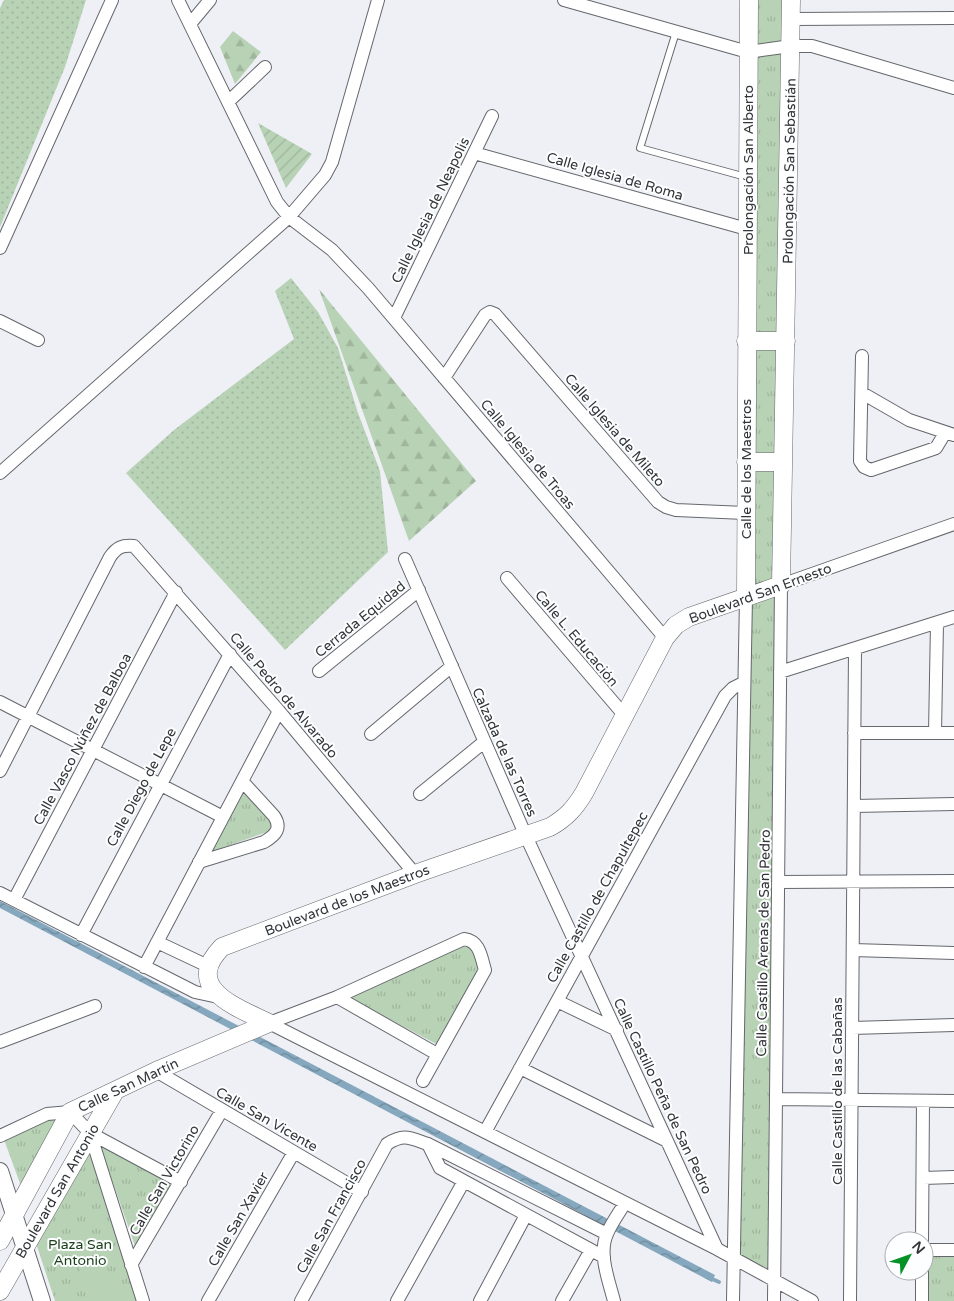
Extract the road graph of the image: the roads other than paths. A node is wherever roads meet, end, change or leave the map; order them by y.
1 (112, 0) edge
2 (178, 0) edge
3 (378, 0) edge
4 (564, 0) edge
5 (749, 0) edge
6 (791, 0) edge
7 (203, 2) edge
8 (954, 18) edge
9 (791, 19) junction
10 (190, 24) junction
11 (676, 32) junction
12 (791, 46) junction
13 (748, 52) junction
14 (265, 66) dead end
15 (954, 88) edge
16 (228, 102) junction
17 (492, 116) dead end
18 (474, 153) junction
19 (748, 177) junction
20 (289, 216) junction
21 (747, 229) junction
22 (0, 248) edge
23 (394, 318) junction
24 (0, 321) edge
25 (38, 340) dead end
26 (746, 341) junction
27 (786, 341) junction
28 (862, 356) dead end
29 (444, 378) junction
30 (862, 393) junction
31 (950, 434) edge
32 (746, 462) junction
33 (784, 462) junction
34 (0, 473) edge
35 (745, 513) junction
36 (954, 524) edge
37 (405, 558) dead end
38 (507, 578) dead end
39 (781, 585) junction
40 (419, 590) junction
41 (176, 592) junction
42 (746, 597) junction
43 (954, 617) edge
44 (937, 623) junction
45 (665, 638) junction
46 (855, 649) junction
47 (230, 654) junction
48 (452, 666) junction
49 (319, 671) dead end
50 (780, 672) junction
51 (743, 683) junction
52 (0, 702) edge
53 (279, 711) junction
54 (27, 716) junction
55 (625, 716) junction
56 (854, 733) junction
57 (935, 733) junction
58 (954, 733) edge
59 (371, 734) dead end
60 (484, 742) junction
61 (92, 750) junction
62 (0, 771) edge
63 (242, 781) junction
64 (159, 784) junction
65 (420, 794) dead end
66 (954, 804) edge
67 (854, 806) junction
68 (223, 817) junction
69 (524, 834) junction
70 (199, 862) junction
71 (415, 874) junction
72 (853, 880) junction
73 (954, 881) edge
74 (778, 882) junction
75 (0, 893) edge
76 (14, 900) junction
77 (81, 935) junction
78 (157, 942) junction
79 (853, 950) junction
80 (954, 952) edge
81 (582, 955) junction
82 (144, 967) junction
83 (210, 967) junction
84 (218, 997) junction
85 (337, 997) junction
86 (557, 1001) junction
87 (95, 1006) dead end
88 (262, 1026) junction
89 (954, 1026) edge
90 (852, 1028) junction
91 (617, 1030) junction
92 (0, 1042) edge
93 (437, 1054) junction
94 (520, 1068) junction
95 (156, 1071) junction
96 (423, 1081) dead end
97 (114, 1091) junction
98 (776, 1099) junction
99 (852, 1099) junction
100 (923, 1101) junction
101 (954, 1101) edge
102 (222, 1110) junction
103 (70, 1112) junction
104 (485, 1132) junction
105 (90, 1133) junction
106 (0, 1136) edge
107 (667, 1141) junction
108 (428, 1144) junction
109 (294, 1152) junction
110 (0, 1171) edge
111 (954, 1177) edge
112 (922, 1178) junction
113 (464, 1181) junction
114 (181, 1182) junction
115 (362, 1192) junction
116 (625, 1203) junction
117 (526, 1214) junction
118 (14, 1215) junction
119 (611, 1227) junction
120 (922, 1231) edge
121 (0, 1241) edge
122 (25, 1249) junction
123 (717, 1249) junction
124 (591, 1250) junction
125 (934, 1250) edge
126 (954, 1250) edge
127 (604, 1257) junction
128 (734, 1260) junction
129 (131, 1266) junction
130 (774, 1281) junction
131 (922, 1281) edge
132 (0, 1293) edge
133 (571, 1295) edge
134 (2, 1301) edge
135 (42, 1301) edge
136 (142, 1301) edge
137 (208, 1301) edge
138 (301, 1301) edge
139 (397, 1301) edge
140 (480, 1301) edge
141 (562, 1301) edge
142 (614, 1301) edge
143 (733, 1301) edge
144 (774, 1301) edge
145 (812, 1301) edge
146 (850, 1301) edge
147 (922, 1301) edge

1 - 22 street
2 - 10 street, Calle Iglesia de Troas
3 - 20 street
4 - 11 street
5 - 13 main road, Prolongación San Alberto
6 - 9 main road, Prolongación San Sebastián
7 - 10 street
8 - 9 street
9 - 12 main road, Prolongación San Sebastián
10 - 16 street, Calle Iglesia de Troas
11 - 13 street
11 - 19 lane
12 - 13 street
12 - 15 street
12 - 27 main road, Prolongación San Sebastián
13 - 19 main road, Prolongación San Alberto
14 - 16 street
16 - 20 street, Calle Iglesia de Troas
17 - 18 street, Calle Iglesia de Neapolis
18 - 21 street, Calle Iglesia de Roma
18 - 23 street, Calle Iglesia de Neapolis
19 - 21 main road, Prolongación San Alberto
20 - 23 street, Calle Iglesia de Troas
20 - 34 street
21 - 26 main road, Prolongación San Alberto
23 - 29 street, Calle Iglesia de Troas
24 - 25 street
26 - 27 main road
26 - 32 main road, Calle de los Maestros
27 - 33 main road
28 - 30 street
29 - 35 street, Calle Iglesia de Mileto
29 - 45 street, Calle Iglesia de Troas
30 - 31 street
30 - 31 street
32 - 33 main road
32 - 35 main road, Calle de los Maestros
33 - 39 main road
35 - 42 main road, Calle de los Maestros
36 - 39 street, Boulevard San Ernesto
37 - 40 street, Calzada de las Torres
38 - 55 street, Calle L. Educación
39 - 42 main road, Boulevard San Ernesto
39 - 50 street, Calle Castillo Arenas de San Pedro
40 - 48 street, Calzada de las Torres
40 - 49 street, Cerrada Equidad
41 - 47 street, Calle Pedro de Alvarado
41 - 54 street, Calle Pedro de Alvarado
41 - 61 street, Calle Vasco Núñez de Balboa
42 - 45 main road, Boulevard San Ernesto
42 - 51 street, Calle Castillo Arenas de San Pedro
43 - 44 street
44 - 46 street
44 - 57 street
45 - 55 main road, Boulevard San Ernesto
46 - 50 street
46 - 56 street, Calle Castillo de las Cabañas
47 - 53 street, Calle Pedro de Alvarado
47 - 64 street, Calle Diego de Lepe
48 - 59 street
48 - 60 street, Calzada de las Torres
50 - 74 street, Calle Castillo Arenas de San Pedro
51 - 81 street, Calle Castillo de Chapultepec
51 - 128 street, Calle Castillo Arenas de San Pedro
52 - 54 street
53 - 63 street
53 - 71 street, Calle Pedro de Alvarado
54 - 61 street
54 - 62 street
55 - 69 main road, Boulevard San Ernesto
56 - 57 street
56 - 67 street, Calle Castillo de las Cabañas
57 - 58 street
60 - 65 street
60 - 69 street, Calzada de las Torres
61 - 64 street
61 - 76 street, Calle Vasco Núñez de Balboa
63 - 68 street
63 - 70 street
64 - 68 street
64 - 77 street, Calle Diego de Lepe
66 - 67 street
67 - 72 street, Calle Castillo de las Cabañas
68 - 70 street
69 - 71 main road, Boulevard de los Maestros
69 - 81 street, Calzada de las Torres
70 - 78 street
71 - 83 main road, Boulevard de los Maestros
72 - 73 street
72 - 74 street
72 - 79 street, Calle Castillo de las Cabañas
74 - 98 street, Calle Castillo Arenas de San Pedro
75 - 76 street
76 - 77 street
77 - 82 street
78 - 82 street
78 - 83 street
79 - 80 street
79 - 90 street, Calle Castillo de las Cabañas
81 - 86 street, Calle Castillo de Chapultepec
81 - 91 street, Calle Castillo Peña de San Pedro
82 - 84 street
83 - 84 main road
84 - 88 main road
85 - 88 street
85 - 93 street
85 - 93 street
86 - 91 street
86 - 94 street, Calle Castillo de Chapultepec
87 - 92 street
88 - 95 main road, Calle San Martín
88 - 104 street
89 - 90 street
90 - 99 street, Calle Castillo de las Cabañas
91 - 107 street, Calle Castillo Peña de San Pedro
93 - 96 street
94 - 104 street, Calle Castillo de Chapultepec
94 - 107 street
95 - 97 main road, Calle San Martín
95 - 102 street, Calle San Vicente
97 - 103 main road, Calle San Martín
97 - 105 main road, Boulevard San Antonio
98 - 99 street
98 - 130 street, Calle Castillo Arenas de San Pedro
99 - 100 street
99 - 146 street, Calle Castillo de las Cabañas
100 - 101 street
100 - 112 street
102 - 109 street, Calle San Vicente
102 - 114 street, Calle San Victorino
103 - 105 street
103 - 106 street, Calle San Martín
103 - 118 main road, Boulevard San Antonio
104 - 116 street
105 - 114 street
105 - 122 main road, Boulevard San Antonio
105 - 129 street
107 - 123 street, Calle Castillo Peña de San Pedro
108 - 113 street
108 - 115 street, Calle San Francisco
108 - 119 street
109 - 115 street, Calle San Vicente
109 - 137 street, Calle San Xavier
110 - 118 street
111 - 112 street
112 - 120 street
113 - 117 street
113 - 139 street
114 - 129 street, Calle San Victorino
115 - 138 street, Calle San Francisco
116 - 119 street
116 - 123 street
117 - 124 street
117 - 140 street
118 - 121 main road, Boulevard San Antonio
118 - 122 street
119 - 127 street
122 - 132 main road, Boulevard San Antonio
122 - 135 street
123 - 128 street
124 - 127 street
124 - 133 street
125 - 126 street
127 - 142 street
128 - 130 street
128 - 143 street, Calle Castillo Arenas de San Pedro
129 - 136 street
130 - 144 street, Calle Castillo Arenas de San Pedro
130 - 145 street
131 - 147 street
132 - 134 street
133 - 141 street

